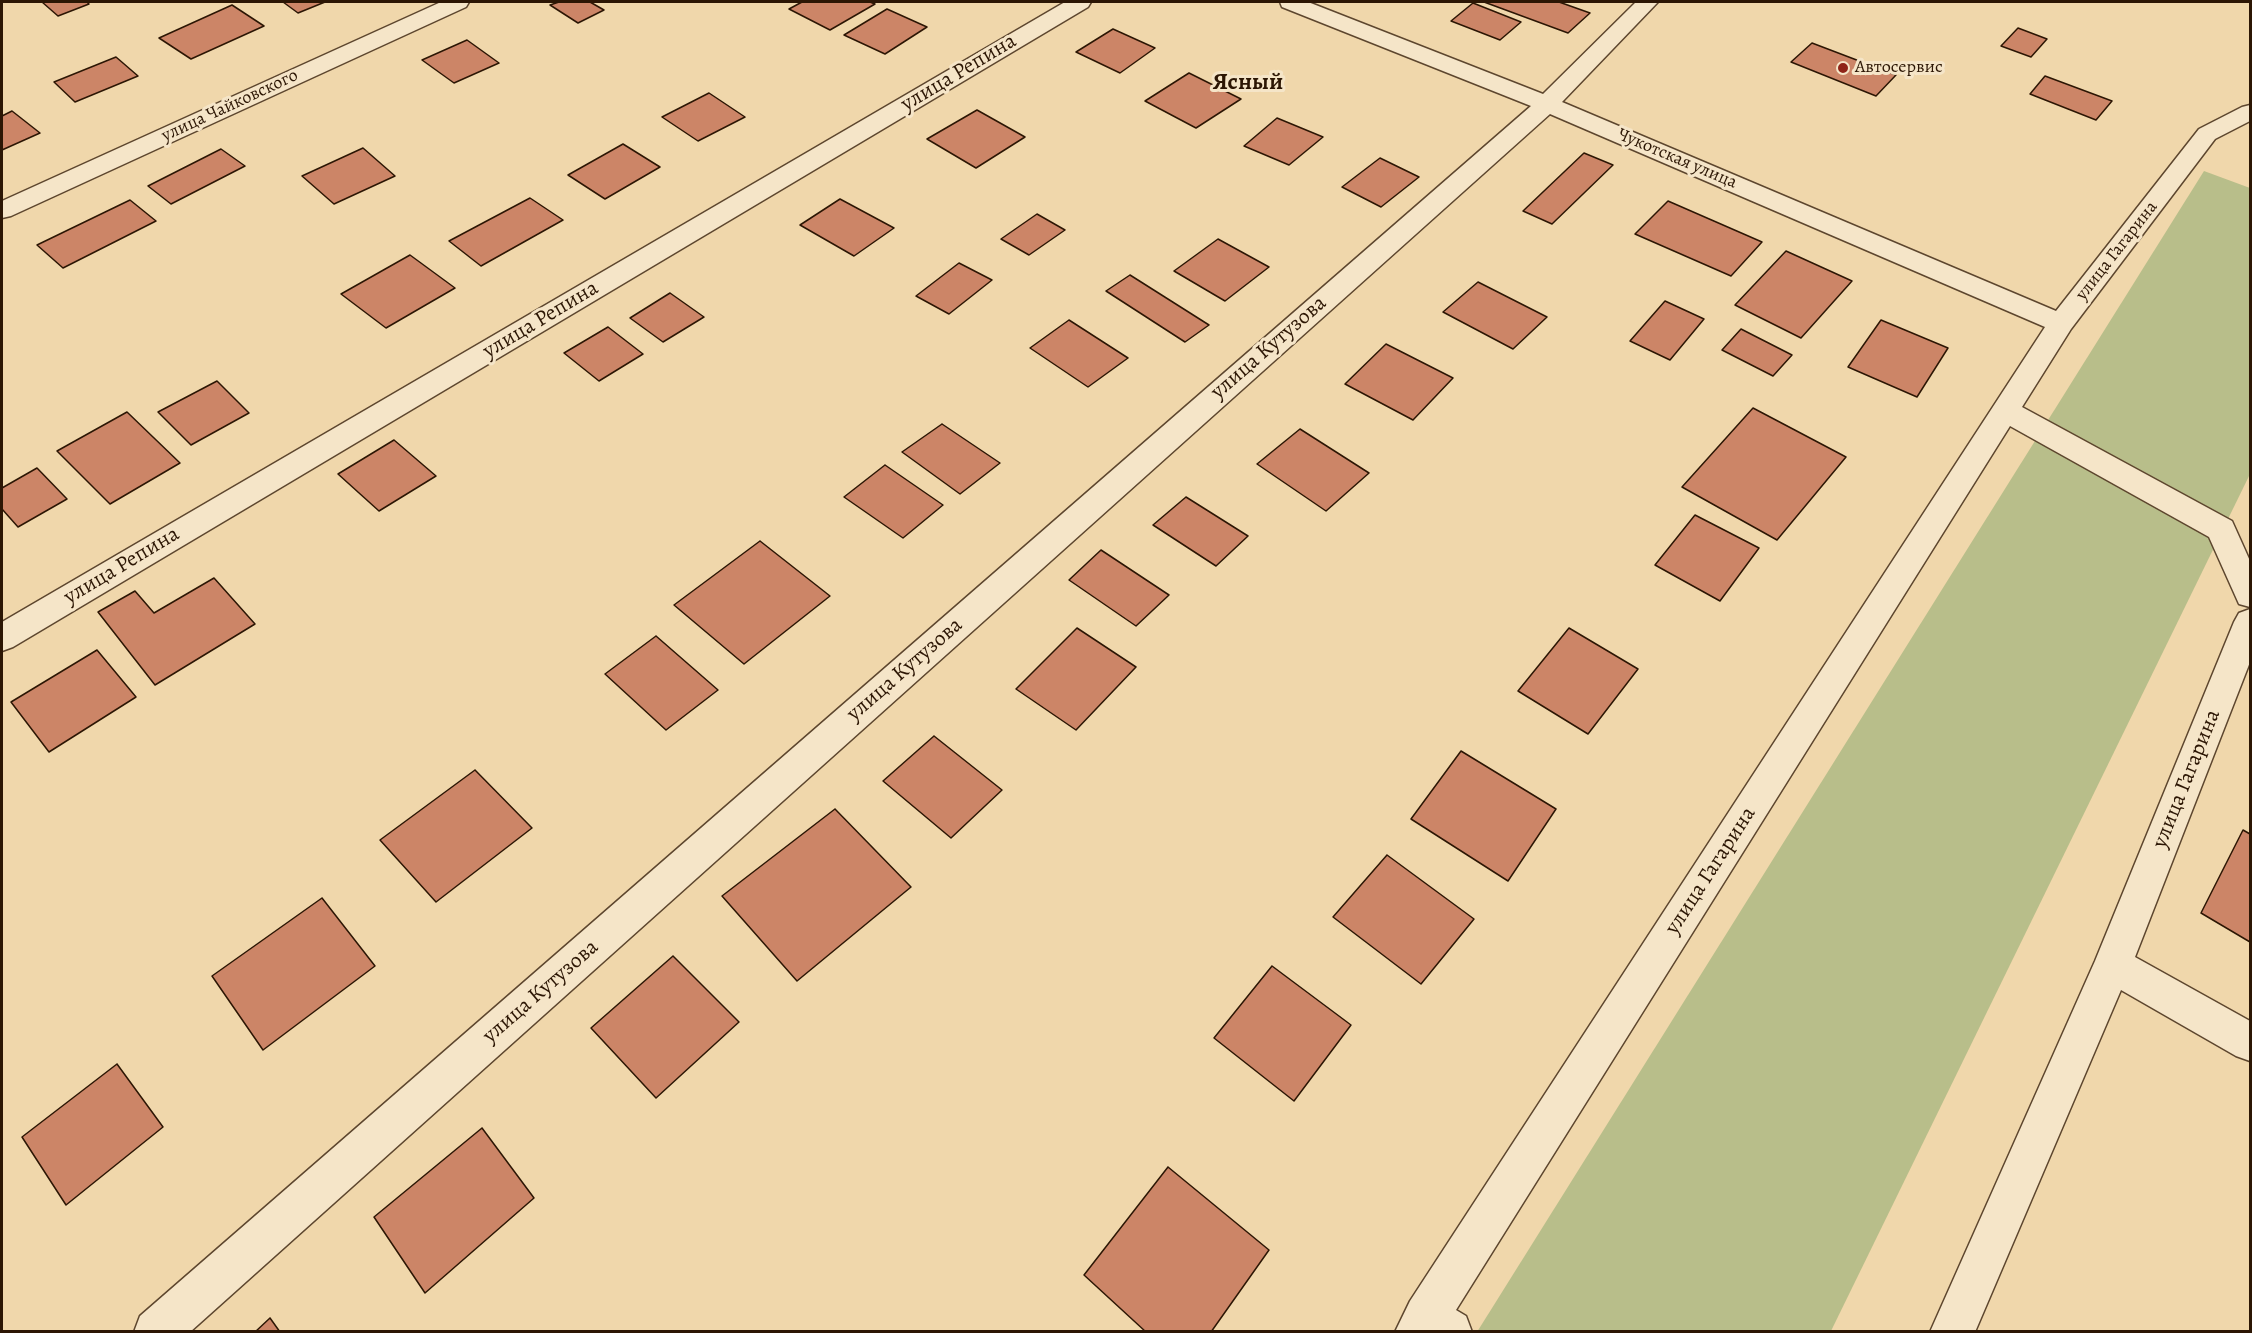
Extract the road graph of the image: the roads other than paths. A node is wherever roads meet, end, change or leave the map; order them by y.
1 (458, 2) edge
2 (1080, 2) edge
3 (1290, 2) edge
4 (1648, 2) edge
5 (1546, 104) junction
6 (2250, 112) edge
7 (2, 210) edge
8 (2061, 323) junction
9 (2005, 411) junction
10 (2250, 595) edge
11 (2250, 622) edge
12 (2, 638) edge
13 (2113, 965) junction
14 (2250, 1042) edge
15 (1431, 1327) edge
16 (156, 1332) edge
17 (1952, 1332) edge

1 - 7 street, улица Чайковского
2 - 12 street, улица Репина
3 - 5 street, Чукотская улица
4 - 5 street, улица Кутузова
5 - 8 street, Чукотская улица
5 - 16 street, улица Кутузова
6 - 8 street, улица Гагарина
8 - 9 street, улица Гагарина
9 - 10 street
9 - 15 street, улица Гагарина
11 - 13 street, улица Гагарина
13 - 14 street
13 - 17 street, улица Гагарина

